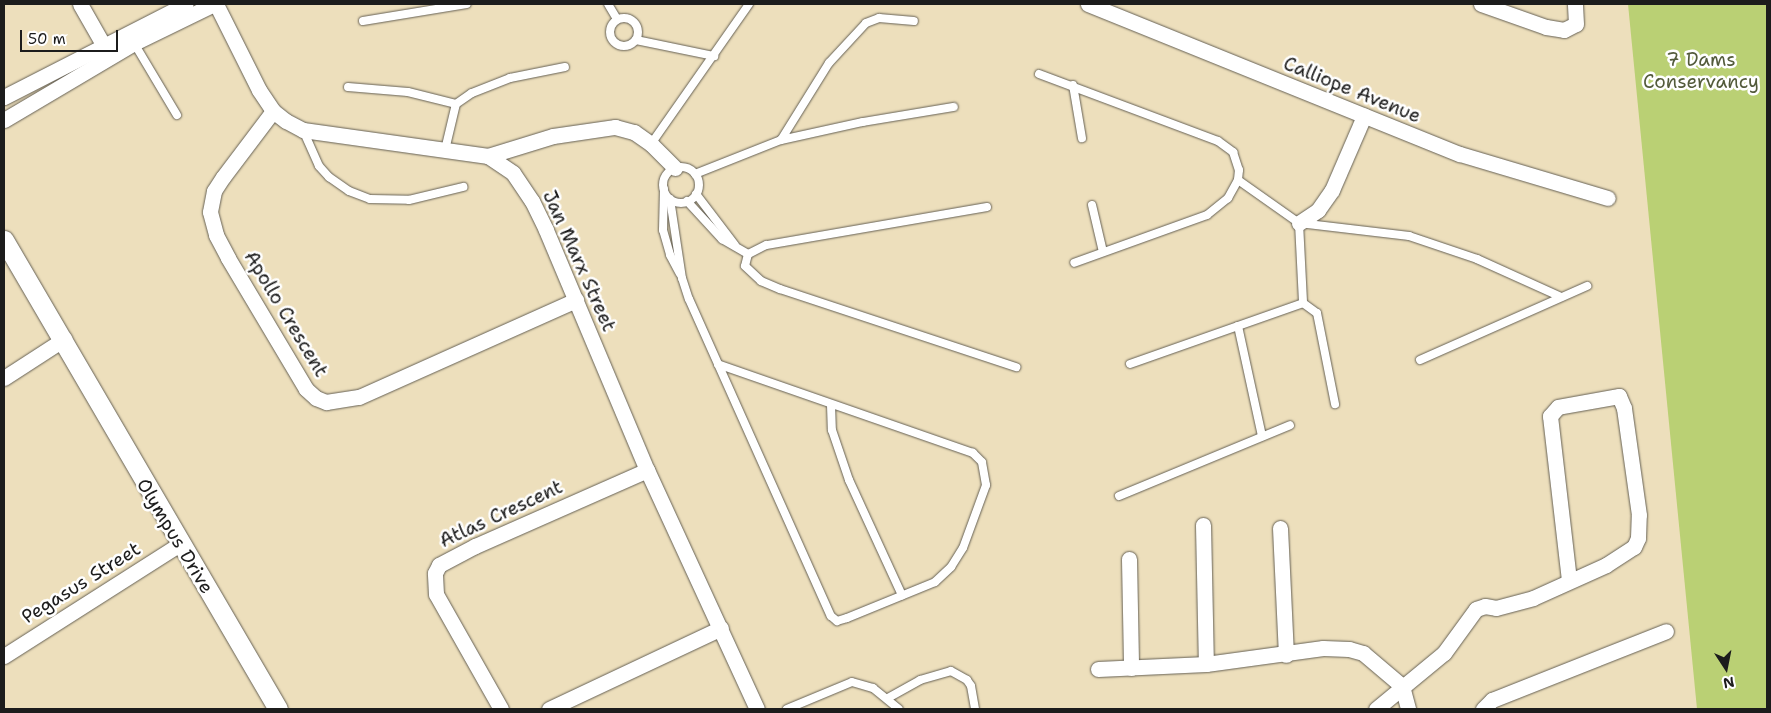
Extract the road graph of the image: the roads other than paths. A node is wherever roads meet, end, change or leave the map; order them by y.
1 (80, 4) edge
2 (186, 4) edge
3 (215, 4) edge
4 (466, 4) edge
5 (608, 4) edge
6 (749, 4) edge
7 (1088, 4) edge
8 (1481, 4) edge
9 (1575, 4) edge
10 (418, 7) edge
11 (617, 19) junction
12 (364, 21) dead end
13 (914, 21) dead end
14 (636, 40) junction
15 (134, 43) junction
16 (106, 50) junction
17 (714, 56) junction
18 (565, 67) dead end
19 (1039, 74) dead end
20 (1073, 85) junction
21 (348, 86) dead end
22 (4, 97) edge
23 (456, 104) junction
24 (954, 107) dead end
25 (273, 111) junction
26 (177, 115) dead end
27 (1364, 116) junction
28 (4, 120) edge
29 (303, 130) junction
30 (1082, 138) dead end
31 (781, 140) junction
32 (651, 144) junction
33 (445, 150) junction
34 (488, 156) junction
35 (675, 168) junction
36 (695, 174) junction
37 (1238, 180) junction
38 (463, 187) dead end
39 (664, 189) junction
40 (696, 194) junction
41 (1608, 198) dead end
42 (670, 199) junction
43 (687, 201) junction
44 (1092, 206) dead end
45 (987, 207) dead end
46 (1299, 223) junction
47 (4, 240) edge
48 (735, 245) junction
49 (1103, 252) junction
50 (748, 254) junction
51 (1074, 263) dead end
52 (4, 265) edge
53 (682, 278) junction
54 (1587, 286) dead end
55 (1562, 297) junction
56 (576, 300) junction
57 (1303, 303) junction
58 (1238, 326) junction
59 (60, 342) junction
60 (1420, 360) dead end
61 (718, 364) junction
62 (1130, 364) dead end
63 (1016, 367) dead end
64 (4, 378) edge
65 (1335, 404) dead end
66 (831, 405) junction
67 (1290, 425) dead end
68 (1262, 436) junction
69 (647, 470) junction
70 (1119, 496) dead end
71 (1202, 525) dead end
72 (1280, 528) dead end
73 (180, 544) junction
74 (1129, 559) dead end
75 (1569, 581) junction
76 (902, 595) junction
77 (721, 628) junction
78 (1666, 631) dead end
79 (1286, 654) junction
80 (4, 656) edge
81 (1206, 664) junction
82 (1131, 668) junction
83 (1098, 669) dead end
84 (1402, 686) junction
85 (888, 698) junction
86 (278, 709) edge
87 (501, 709) edge
88 (549, 709) edge
89 (757, 709) edge
90 (787, 709) edge
91 (899, 709) edge
92 (975, 709) edge
93 (1376, 709) edge
94 (1408, 709) edge
95 (1483, 709) edge

1 - 16 street
2 - 16 street
3 - 15 street
3 - 25 street, Jan Marx Street
4 - 10 lane
5 - 11 lane
6 - 17 lane
7 - 27 street, Calliope Avenue
8 - 9 street
10 - 12 lane
11 - 14 lane
11 - 14 lane
13 - 31 lane
14 - 17 lane
15 - 16 street
15 - 26 lane
16 - 22 street
16 - 28 street
17 - 32 lane
18 - 23 lane
19 - 20 lane
20 - 30 lane
20 - 37 lane
21 - 23 lane
23 - 33 lane
24 - 31 lane
25 - 29 street, Jan Marx Street
25 - 56 street, Apollo Crescent
27 - 41 street, Calliope Avenue
27 - 46 street
29 - 33 street, Jan Marx Street
29 - 38 lane
31 - 36 lane
32 - 34 street
32 - 35 street
33 - 34 street, Jan Marx Street
34 - 56 street, Jan Marx Street
35 - 36 lane
35 - 39 lane
36 - 40 lane
37 - 46 lane
37 - 49 lane
39 - 42 lane
39 - 53 lane
40 - 43 lane
40 - 48 lane
42 - 43 lane
42 - 53 lane
43 - 48 lane
44 - 49 lane
45 - 50 lane
46 - 55 lane
46 - 57 lane
47 - 59 street, Olympus Drive
48 - 50 lane
49 - 51 lane
50 - 63 lane
52 - 59 street, Olympus Drive
53 - 61 lane
54 - 55 lane
55 - 60 lane
56 - 69 street, Jan Marx Street
57 - 58 lane
57 - 65 lane
58 - 62 lane
58 - 68 lane
59 - 64 street
59 - 73 street, Olympus Drive
61 - 66 lane
61 - 76 lane
66 - 76 lane
66 - 76 lane
67 - 68 lane
68 - 70 lane
69 - 77 street, Jan Marx Street
69 - 87 street, Atlas Crescent
71 - 81 street
72 - 79 street
73 - 80 street, Pegasus Street
73 - 86 street, Olympus Drive
74 - 82 street
75 - 75 street
75 - 84 street
77 - 88 street
77 - 89 street, Jan Marx Street
78 - 95 street
79 - 81 street
79 - 84 street
81 - 82 street
82 - 83 street
84 - 93 street
84 - 94 street
85 - 90 lane
85 - 91 lane
85 - 92 lane

